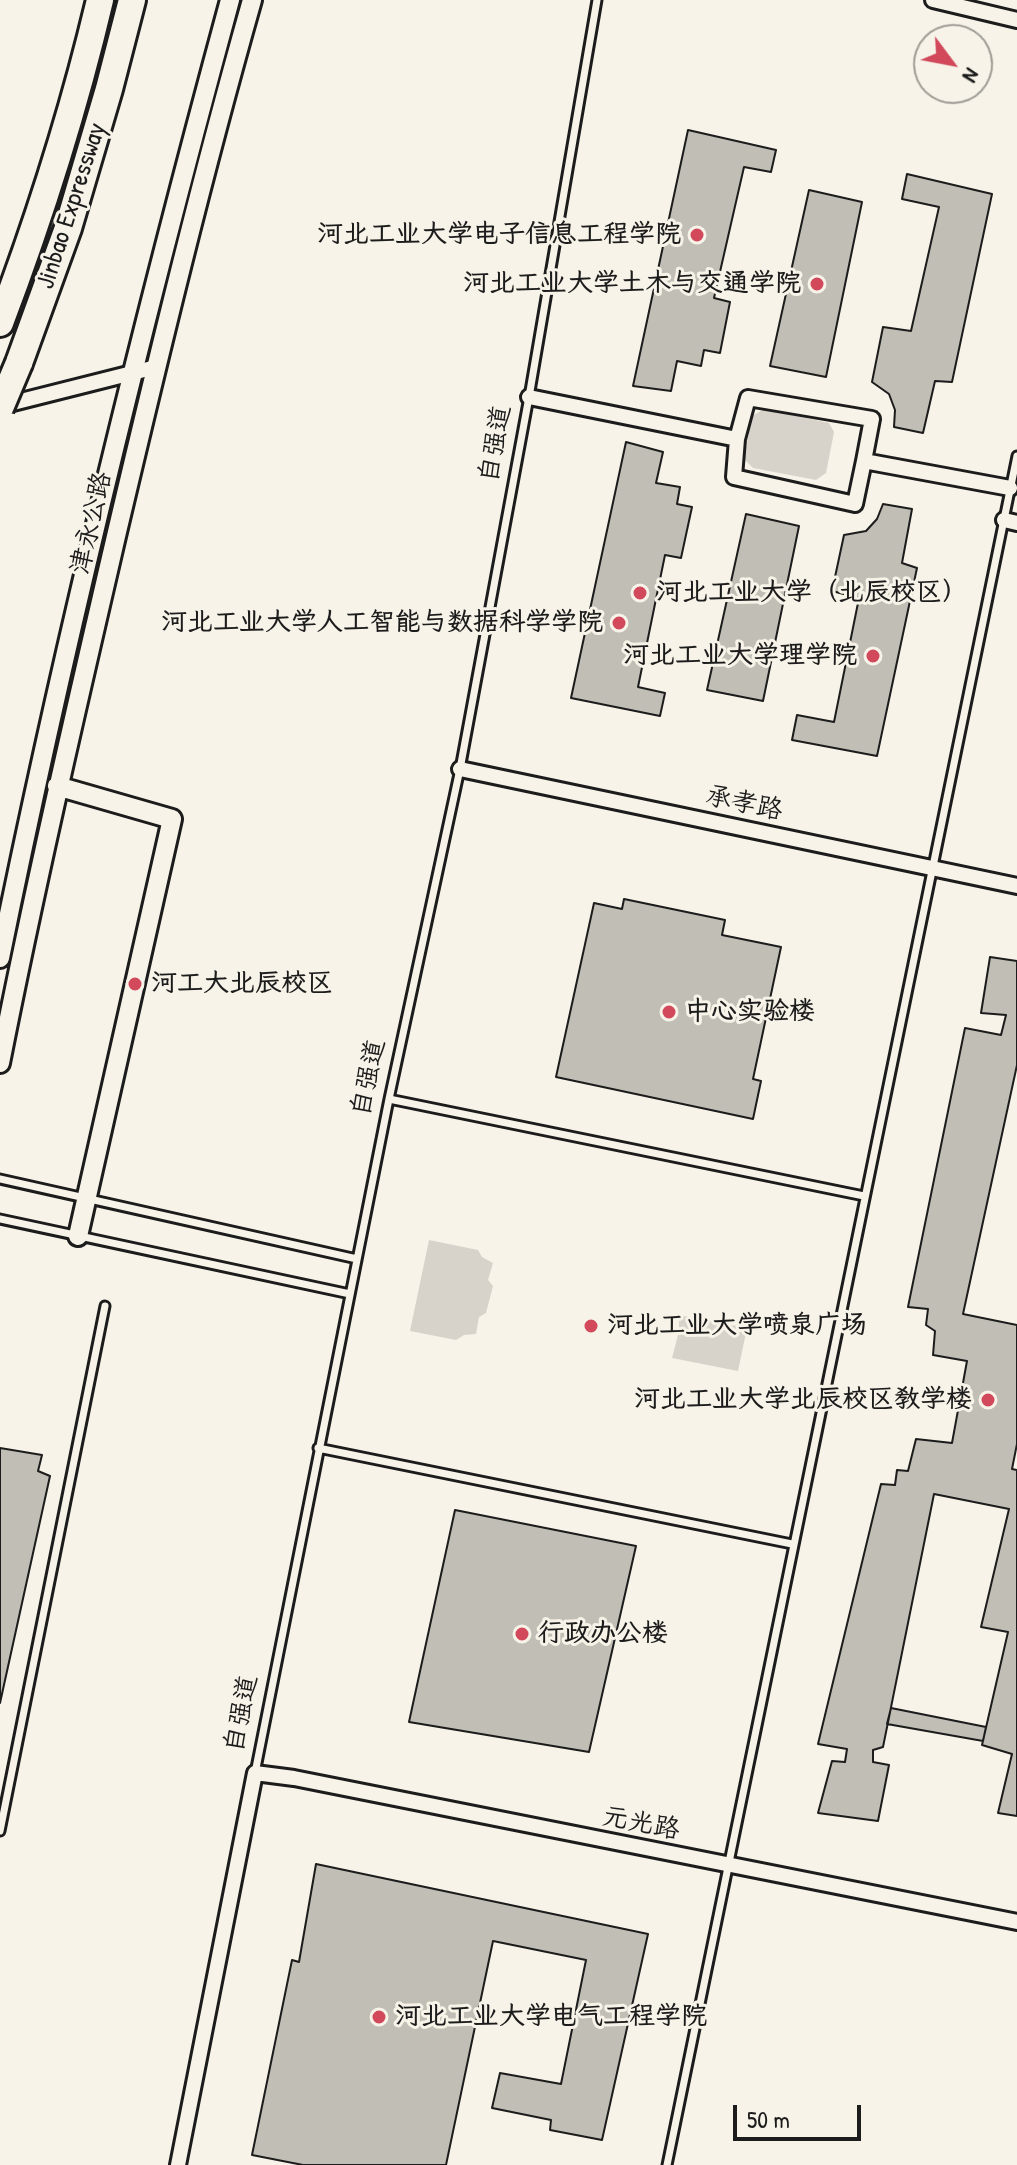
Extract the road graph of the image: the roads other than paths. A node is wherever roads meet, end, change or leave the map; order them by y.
1 (100, 0) edge
2 (132, 0) edge
3 (230, 0) edge
4 (252, 0) edge
5 (597, 0) edge
6 (933, 0) edge
7 (1017, 20) edge
8 (0, 323) edge
9 (156, 367) junction
10 (134, 373) junction
11 (529, 397) junction
12 (0, 407) edge
13 (737, 439) junction
14 (1017, 456) edge
15 (864, 461) junction
16 (1010, 488) junction
17 (1010, 521) edge
18 (460, 769) junction
19 (57, 786) junction
20 (933, 868) junction
21 (1017, 886) edge
22 (0, 958) edge
23 (0, 1063) edge
24 (389, 1099) junction
25 (0, 1179) edge
26 (864, 1196) junction
27 (86, 1199) junction
28 (0, 1219) edge
29 (78, 1236) junction
30 (357, 1259) junction
31 (350, 1294) junction
32 (105, 1306) dead end
33 (318, 1448) junction
34 (792, 1544) junction
35 (255, 1773) junction
36 (0, 1831) edge
37 (727, 1866) junction
38 (1017, 1922) edge
39 (178, 2165) edge
40 (667, 2165) edge

1 - 8 highway, Jinbao Expressway
2 - 12 highway, Jinbao Expressway, bridge
3 - 10 street, 津永公路
4 - 9 street, 津永公路
5 - 11 lane, 自强道
6 - 7 street
9 - 10 street
9 - 19 street, 津永公路
10 - 12 street
10 - 22 street, 津永公路
11 - 13 street
11 - 18 lane, 自强道
13 - 15 street
13 - 15 street
14 - 16 lane
15 - 16 street
16 - 17 lane
17 - 20 lane
18 - 20 street, 承孝路
18 - 24 lane, 自强道
19 - 23 street, 津永公路
19 - 27 street
20 - 21 street, 承孝路
20 - 26 lane
24 - 26 lane
24 - 30 lane, 自强道
25 - 27 lane
26 - 34 lane
27 - 29 street
27 - 30 lane
28 - 29 lane
29 - 31 lane
30 - 31 lane, 自强道
31 - 33 lane, 自强道
32 - 36 lane
33 - 34 lane
33 - 35 lane, 自强道
34 - 37 lane
35 - 37 street, 元光路
35 - 39 street, 自强道
37 - 38 street, 元光路
37 - 40 lane

